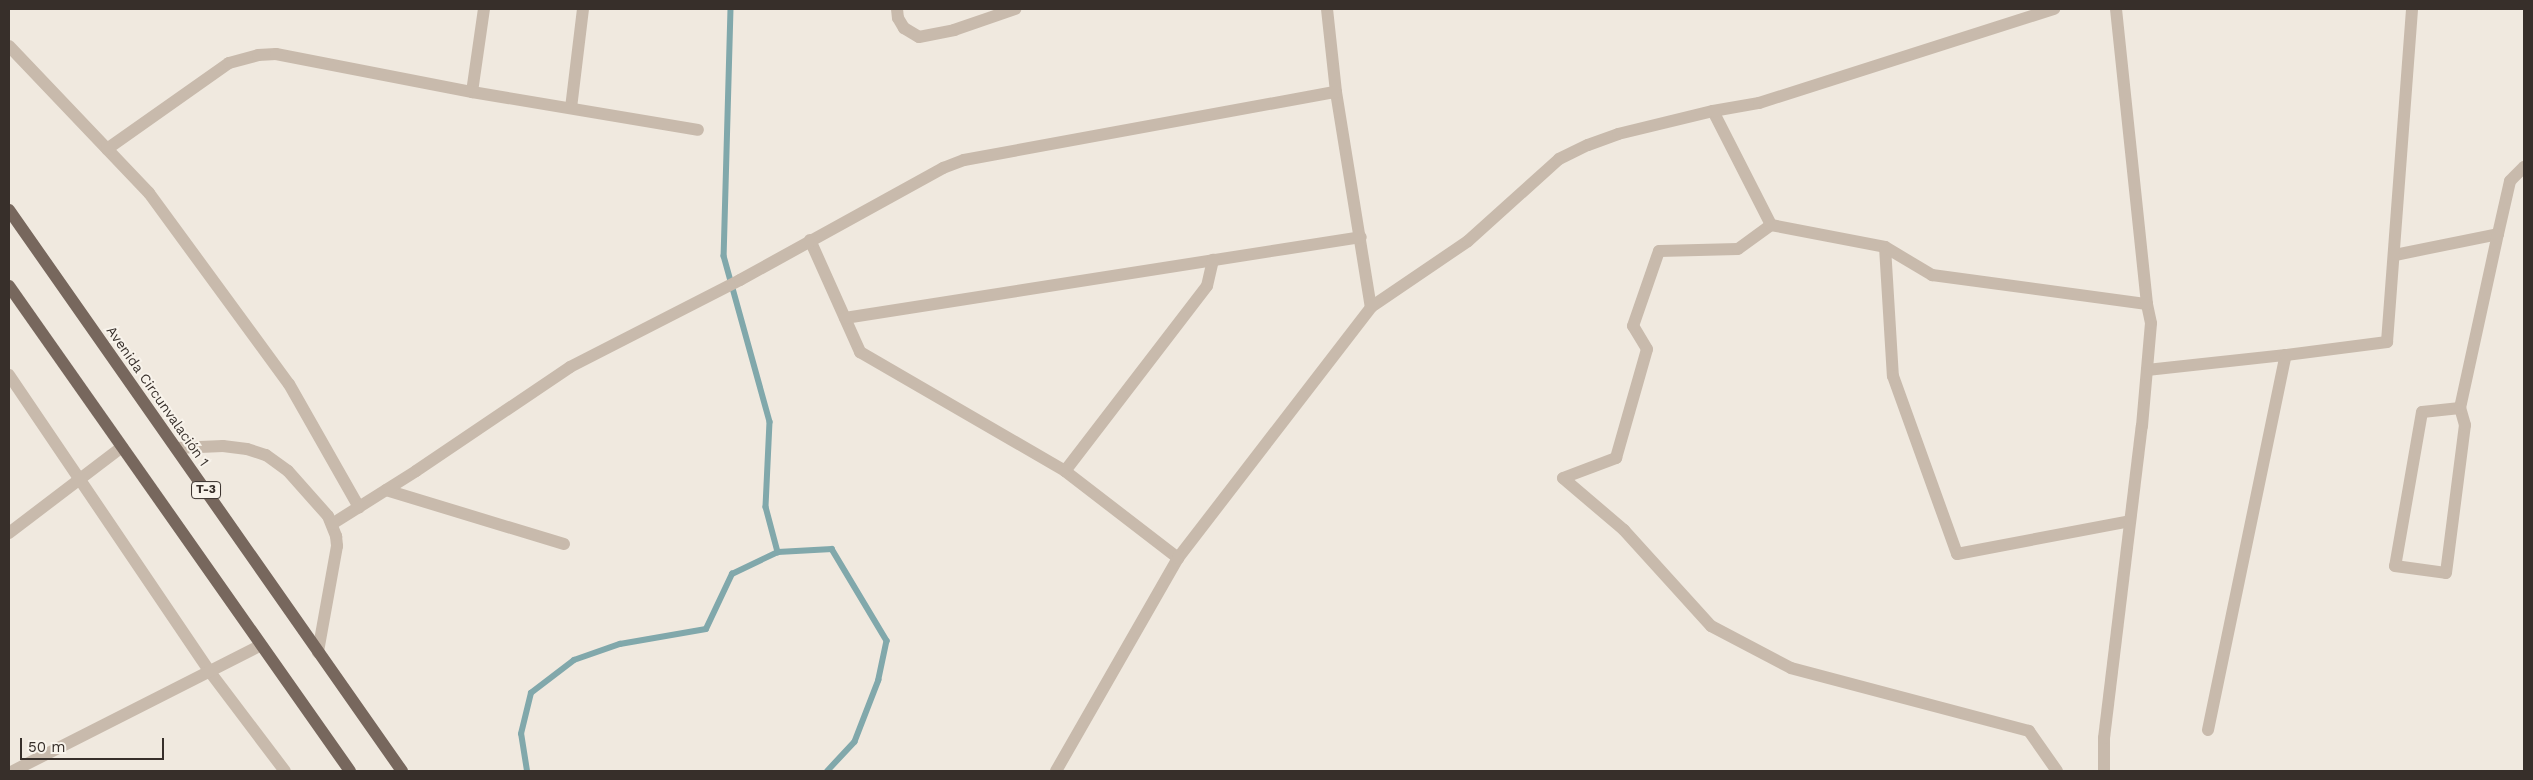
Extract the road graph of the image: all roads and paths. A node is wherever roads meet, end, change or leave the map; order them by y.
1 (484, 9) edge
2 (583, 9) edge
3 (897, 9) edge
4 (1015, 9) edge
5 (1327, 9) edge
6 (2054, 9) edge
7 (2116, 9) edge
8 (2412, 9) edge
9 (9, 46) edge
10 (472, 92) junction
11 (1336, 92) junction
12 (571, 108) junction
13 (1713, 111) junction
14 (698, 130) dead end
15 (107, 148) junction
16 (2524, 167) edge
17 (9, 210) edge
18 (1771, 225) junction
19 (2498, 234) junction
20 (1361, 237) junction
21 (810, 240) junction
22 (1885, 247) junction
23 (2395, 255) junction
24 (1214, 260) junction
25 (9, 286) edge
26 (2147, 304) junction
27 (1371, 307) junction
28 (845, 318) junction
29 (2286, 355) junction
30 (2147, 370) junction
31 (9, 375) edge
32 (2460, 408) junction
33 (122, 447) junction
34 (176, 448) junction
35 (1065, 471) junction
36 (79, 480) junction
37 (386, 490) junction
38 (359, 506) junction
39 (2130, 521) junction
40 (332, 524) junction
41 (9, 533) edge
42 (564, 544) dead end
43 (1178, 558) junction
44 (261, 645) junction
45 (318, 652) junction
46 (210, 672) junction
47 (2208, 730) dead end
48 (1060, 770) edge
49 (13, 771) edge
50 (285, 771) edge
51 (350, 771) edge
52 (402, 771) edge
53 (2056, 771) edge
54 (2104, 771) edge

1 - 10 street
2 - 12 street
3 - 4 street
5 - 11 street
6 - 13 street
7 - 26 street
8 - 23 street
9 - 15 street
10 - 12 street
10 - 15 street
11 - 20 street
11 - 21 street
12 - 14 street
13 - 18 street
13 - 27 street
15 - 38 street
16 - 19 street
17 - 34 main road, Avenida Circunvalación 1 / T-3
18 - 22 street
18 - 53 street
19 - 23 street
19 - 32 street
20 - 24 street
20 - 27 street
21 - 28 street
21 - 37 street
22 - 26 street
22 - 39 street
23 - 29 street
24 - 28 street
24 - 35 street
25 - 33 main road
26 - 30 street
27 - 43 street
28 - 35 street
29 - 30 street
29 - 47 street
30 - 39 street
31 - 36 street
32 - 32 street
33 - 36 street
33 - 44 main road
34 - 40 street
34 - 45 main road, Avenida Circunvalación 1 / T-3
35 - 43 street
36 - 41 street
36 - 46 street
37 - 38 street
37 - 42 street
38 - 40 street
39 - 54 street
40 - 45 street
43 - 48 street
44 - 46 street
44 - 51 main road
45 - 52 main road, Avenida Circunvalación 1 / T-3
46 - 49 street
46 - 50 street

